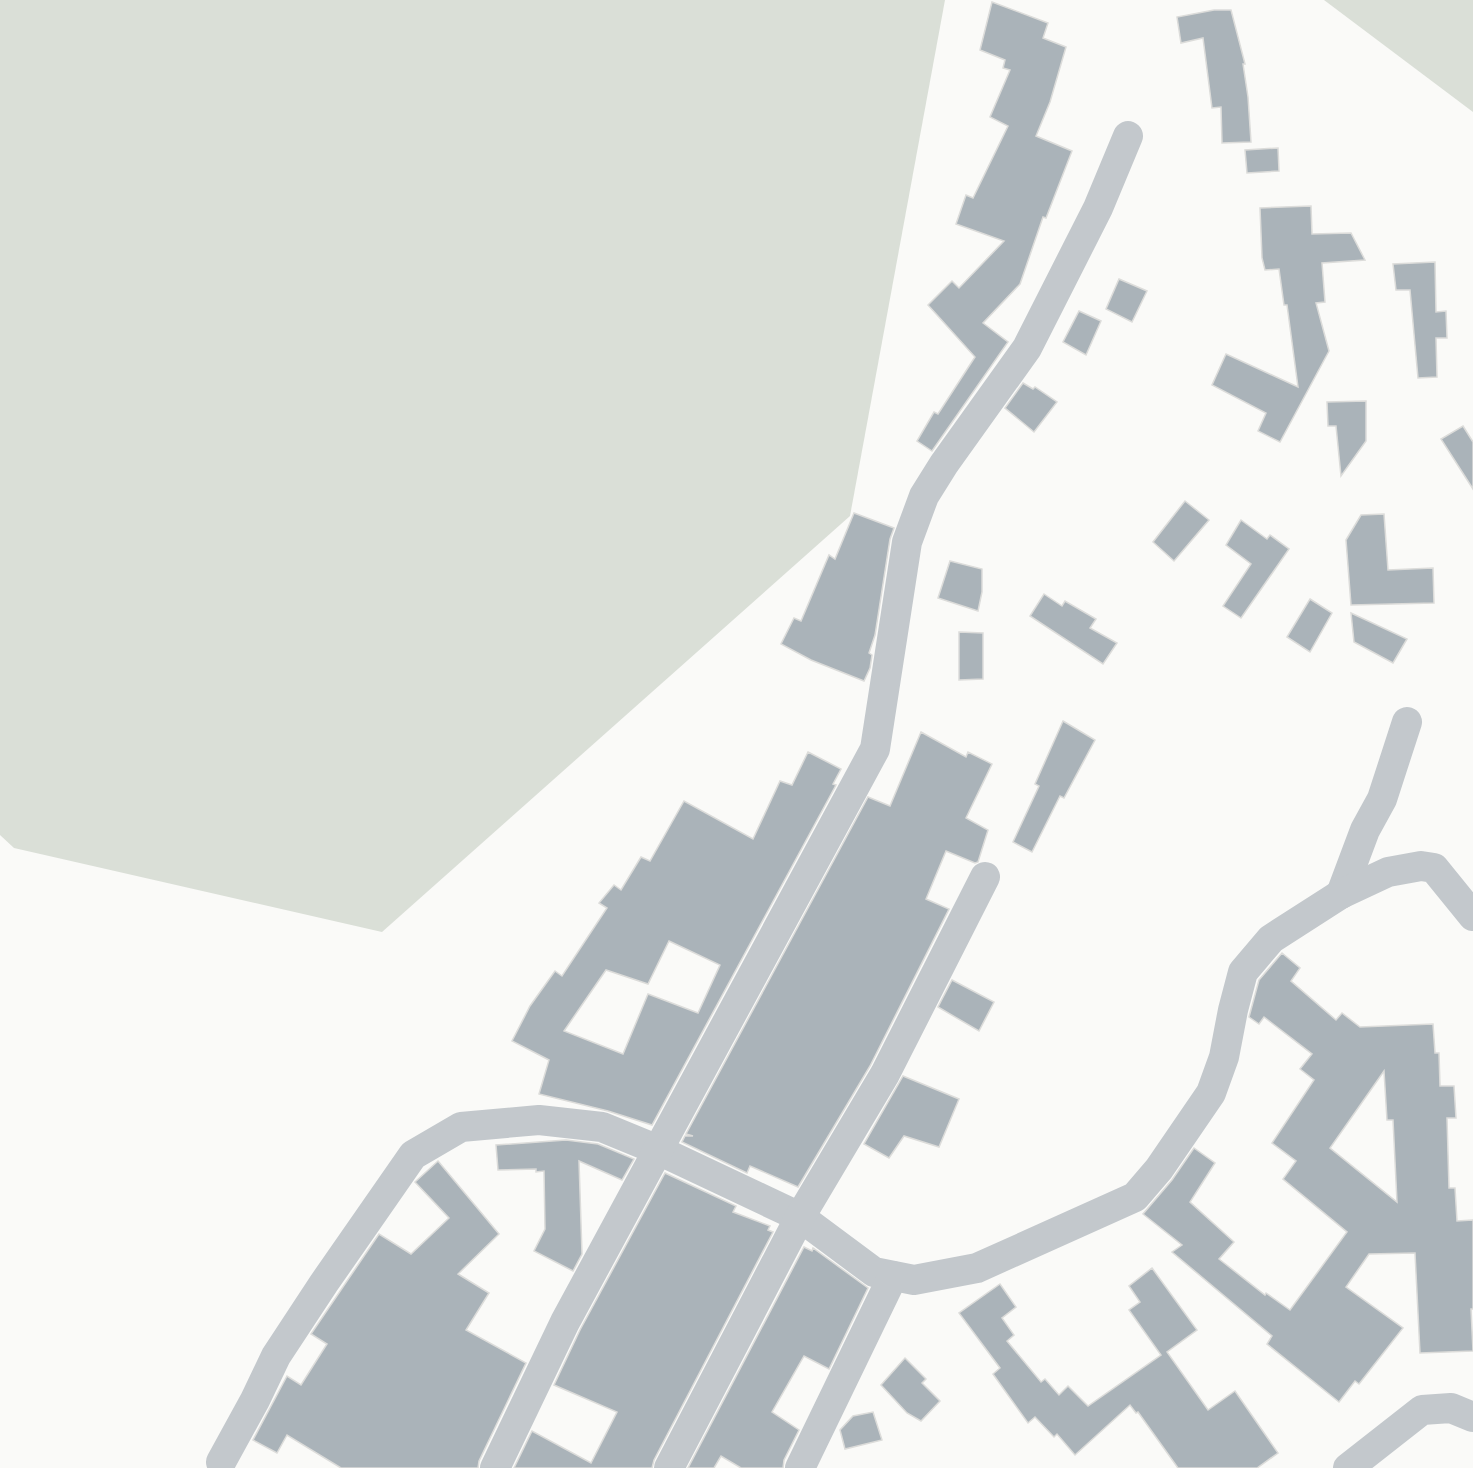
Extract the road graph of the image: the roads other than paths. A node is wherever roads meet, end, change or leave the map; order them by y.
1 (1128, 136) dead end
2 (1407, 722) dead end
3 (985, 877) dead end
4 (1341, 894) junction
5 (1473, 916) edge
6 (658, 1150) junction
7 (801, 1217) junction
8 (893, 1276) junction
9 (1473, 1417) edge
10 (221, 1462) dead end
11 (495, 1468) edge
12 (669, 1468) edge
13 (800, 1468) edge
14 (1347, 1468) edge

1 - 6 street
2 - 4 street
3 - 7 street
4 - 5 street
4 - 8 street
6 - 7 street
6 - 10 street
6 - 11 street
7 - 8 street
7 - 12 street
8 - 13 street
9 - 14 street

